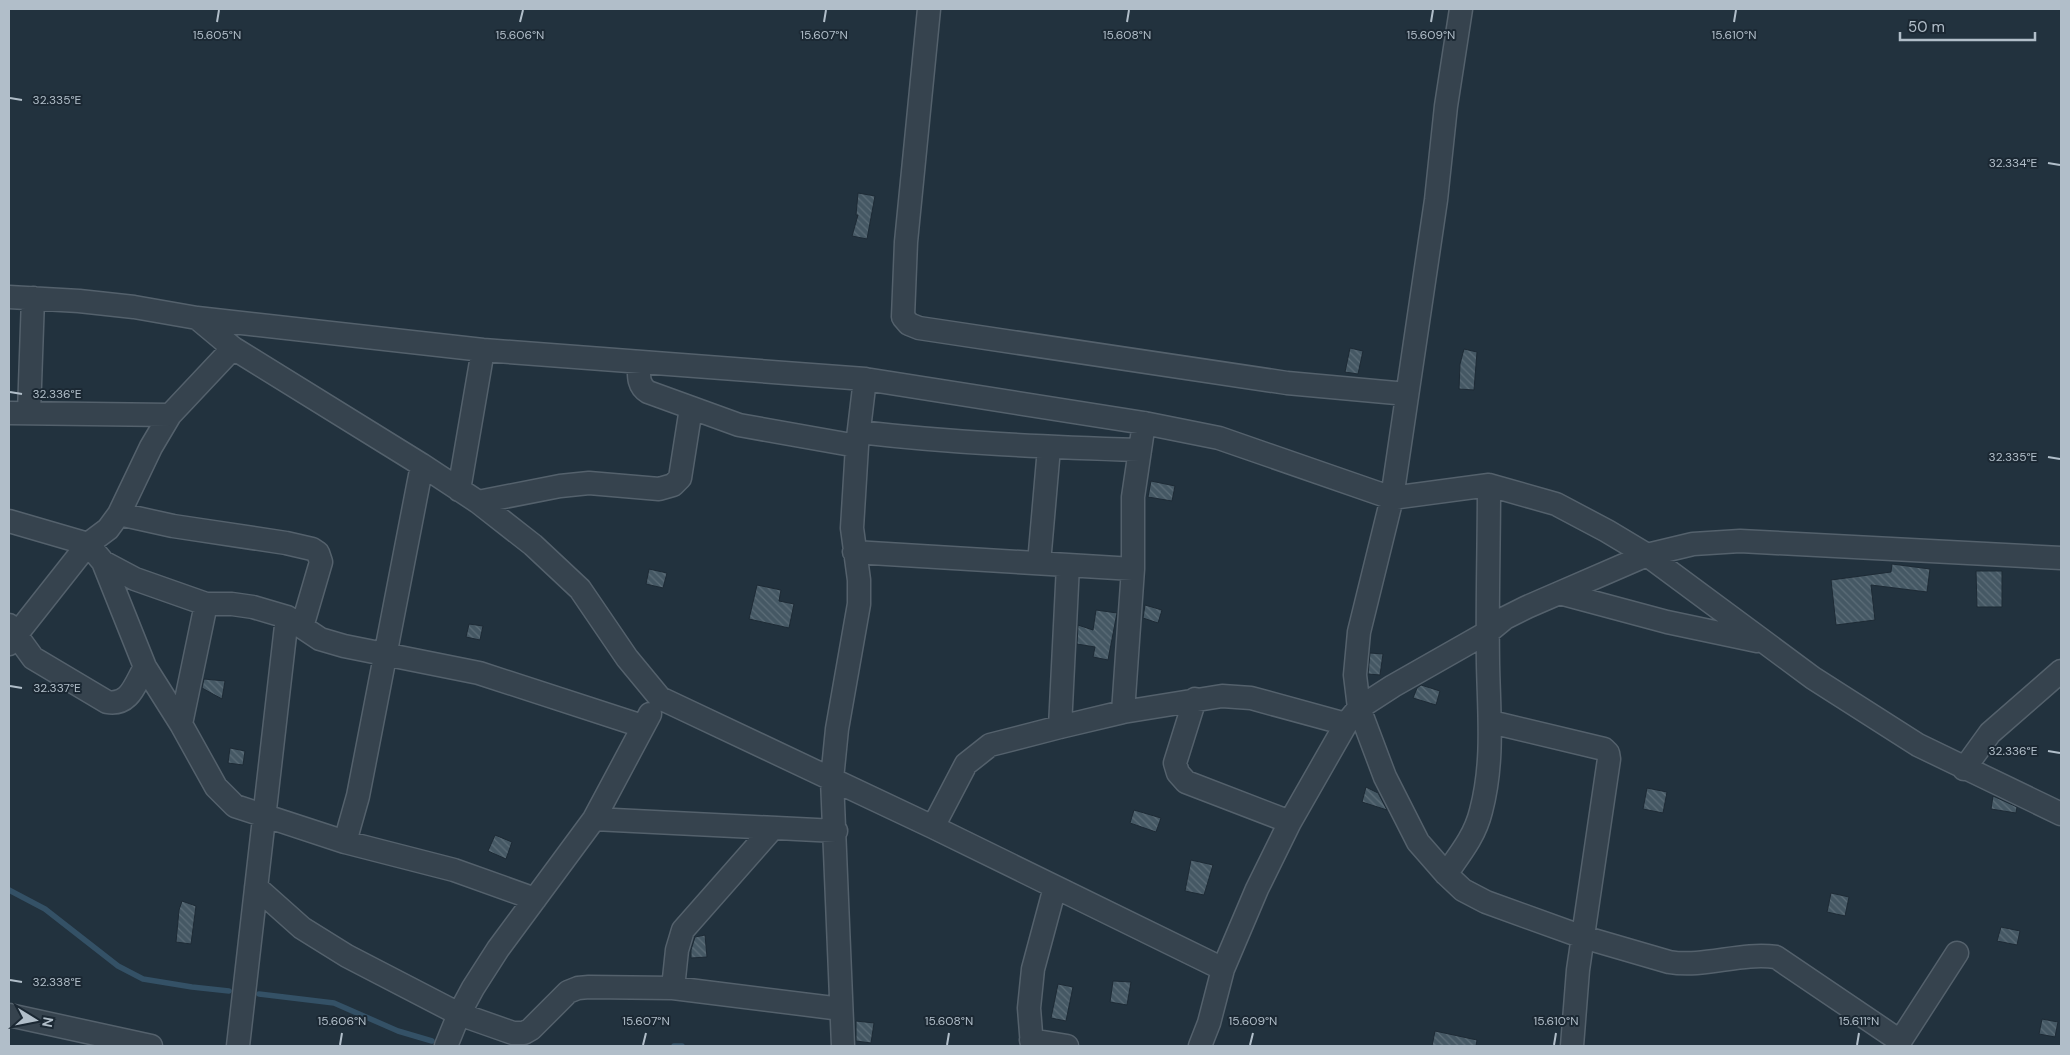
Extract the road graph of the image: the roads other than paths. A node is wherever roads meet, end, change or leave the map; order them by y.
1 (929, 9) edge
2 (1460, 9) edge
3 (9, 297) edge
4 (33, 298) junction
5 (197, 318) junction
6 (233, 348) junction
7 (483, 350) junction
8 (640, 362) junction
9 (865, 379) junction
10 (1407, 394) junction
11 (691, 408) junction
12 (19, 413) edge
13 (170, 415) junction
14 (1144, 423) junction
15 (858, 439) junction
16 (1049, 448) junction
17 (1140, 450) junction
18 (422, 465) junction
19 (1489, 485) junction
20 (459, 490) junction
21 (1392, 498) junction
22 (478, 502) junction
23 (119, 514) junction
24 (9, 521) edge
25 (88, 544) junction
26 (854, 552) junction
27 (1647, 555) junction
28 (2061, 558) edge
29 (103, 562) junction
30 (1038, 563) junction
31 (1068, 565) junction
32 (1133, 569) junction
33 (1559, 594) junction
34 (206, 604) junction
35 (294, 622) junction
36 (1488, 632) junction
37 (11, 635) edge
38 (1765, 643) junction
39 (386, 654) junction
40 (145, 667) junction
41 (2061, 671) edge
42 (660, 698) junction
43 (1194, 699) junction
44 (1123, 712) junction
45 (1352, 716) junction
46 (1491, 722) junction
47 (181, 724) junction
48 (642, 726) junction
49 (1060, 727) junction
50 (1964, 769) junction
51 (832, 778) junction
52 (2061, 814) edge
53 (264, 817) junction
54 (594, 819) junction
55 (1290, 822) junction
56 (934, 827) junction
57 (772, 829) junction
58 (836, 831) junction
59 (345, 842) junction
60 (1446, 874) junction
61 (256, 887) junction
62 (1055, 887) junction
63 (535, 899) junction
64 (1583, 937) junction
65 (1957, 953) dead end
66 (1223, 969) junction
67 (673, 988) junction
68 (841, 1009) junction
69 (459, 1014) junction
70 (9, 1015) edge
71 (111, 1042) edge
72 (1031, 1043) edge
73 (1898, 1043) edge
74 (151, 1046) edge
75 (238, 1046) edge
76 (446, 1046) edge
77 (843, 1046) edge
78 (1067, 1046) edge
79 (1200, 1046) edge
80 (1572, 1046) edge

1 - 10 street
2 - 10 street
3 - 4 street
4 - 5 street
4 - 12 street
5 - 6 street
5 - 7 street
6 - 13 street
6 - 18 street
7 - 8 street
7 - 20 street
8 - 9 street
8 - 11 street
9 - 14 street
9 - 15 street
10 - 21 street
11 - 15 street
11 - 22 street
12 - 13 street
13 - 23 street
14 - 17 street
14 - 21 street
15 - 16 street
15 - 26 street
16 - 17 street
16 - 30 street
17 - 32 street
18 - 20 street
18 - 39 street
19 - 21 street
19 - 27 street
19 - 36 street
20 - 22 street
21 - 45 street
22 - 42 street
23 - 25 street
23 - 35 street
24 - 25 street
25 - 29 street
25 - 37 street
26 - 30 street
26 - 51 street
27 - 28 street
27 - 33 street
27 - 38 street
29 - 34 street
29 - 40 street
30 - 31 street
31 - 32 street
31 - 49 street
32 - 44 street
33 - 36 street
33 - 38 street
34 - 35 street
34 - 47 street
35 - 39 street
35 - 53 street
36 - 45 street
36 - 46 street
37 - 40 street
38 - 50 street
39 - 48 street
39 - 59 street
40 - 47 street
41 - 50 street
42 - 48 street
42 - 51 street
43 - 44 street
43 - 45 street
43 - 55 street
44 - 49 street
45 - 55 street
45 - 60 street
46 - 60 street
46 - 64 street
47 - 53 street
48 - 54 street
49 - 56 street
50 - 52 street
51 - 56 street
51 - 58 street
53 - 59 street
53 - 61 street
54 - 57 street
54 - 63 street
55 - 66 street
56 - 62 street
57 - 58 street
57 - 67 street
58 - 68 street
59 - 63 street
60 - 64 street
61 - 69 street
61 - 75 street
62 - 66 street
62 - 72 street
63 - 69 street
64 - 73 street
64 - 80 street
65 - 73 street
66 - 79 street
67 - 68 street
67 - 69 street
68 - 77 street
69 - 76 street
70 - 71 street
71 - 74 street
72 - 78 street

